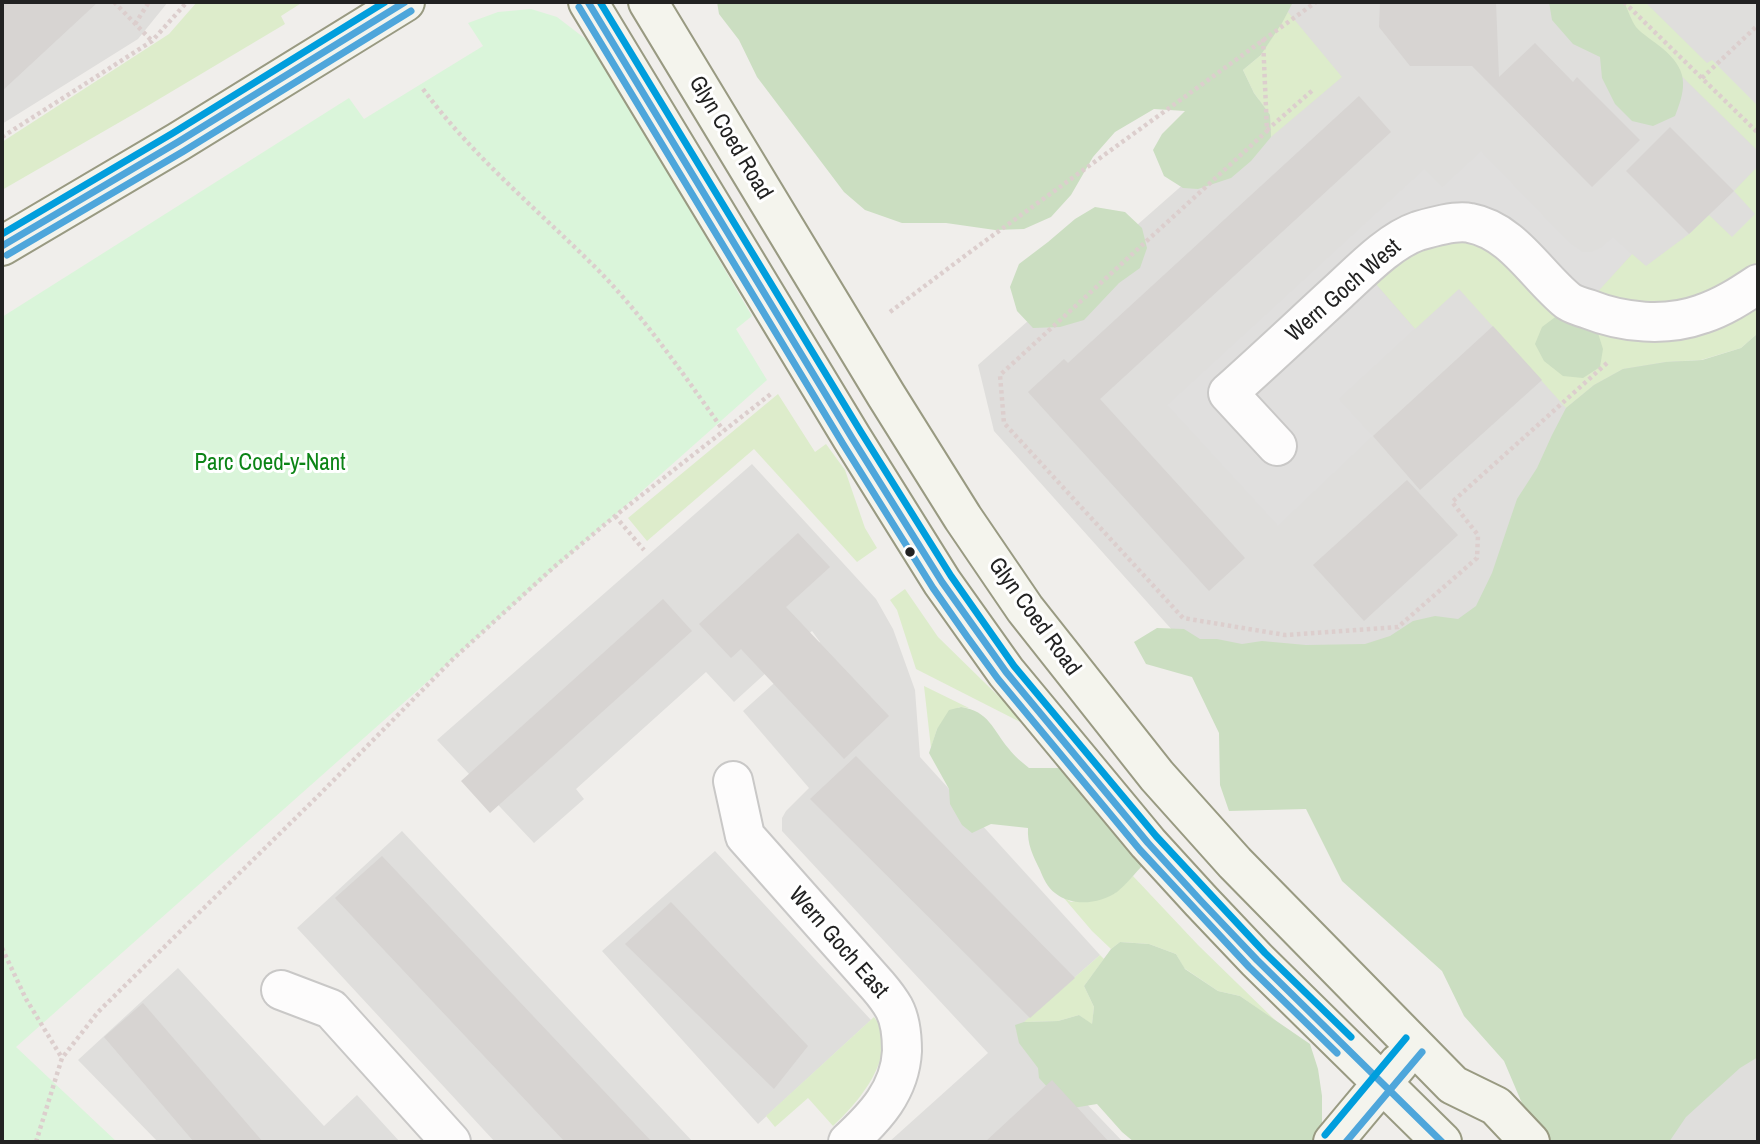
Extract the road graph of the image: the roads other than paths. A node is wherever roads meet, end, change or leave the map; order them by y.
1 (405, 2) edge
2 (588, 2) edge
3 (648, 2) edge
4 (2, 246) edge
5 (1758, 284) edge
6 (1277, 446) dead end
7 (733, 782) dead end
8 (281, 990) dead end
9 (1414, 1045) junction
10 (1382, 1083) junction
11 (1453, 1085) junction
12 (1422, 1136) edge
13 (451, 1142) edge
14 (848, 1142) edge
15 (1333, 1142) edge
16 (1530, 1142) edge

1 - 4 street
2 - 10 street
3 - 9 street, Glyn Coed Road
5 - 6 street, Wern Goch West
7 - 14 street, Wern Goch East
8 - 13 street
9 - 10 street
9 - 11 street, Glyn Coed Road
10 - 12 street
10 - 15 street
11 - 12 street
11 - 16 street, Glyn Coed Road

